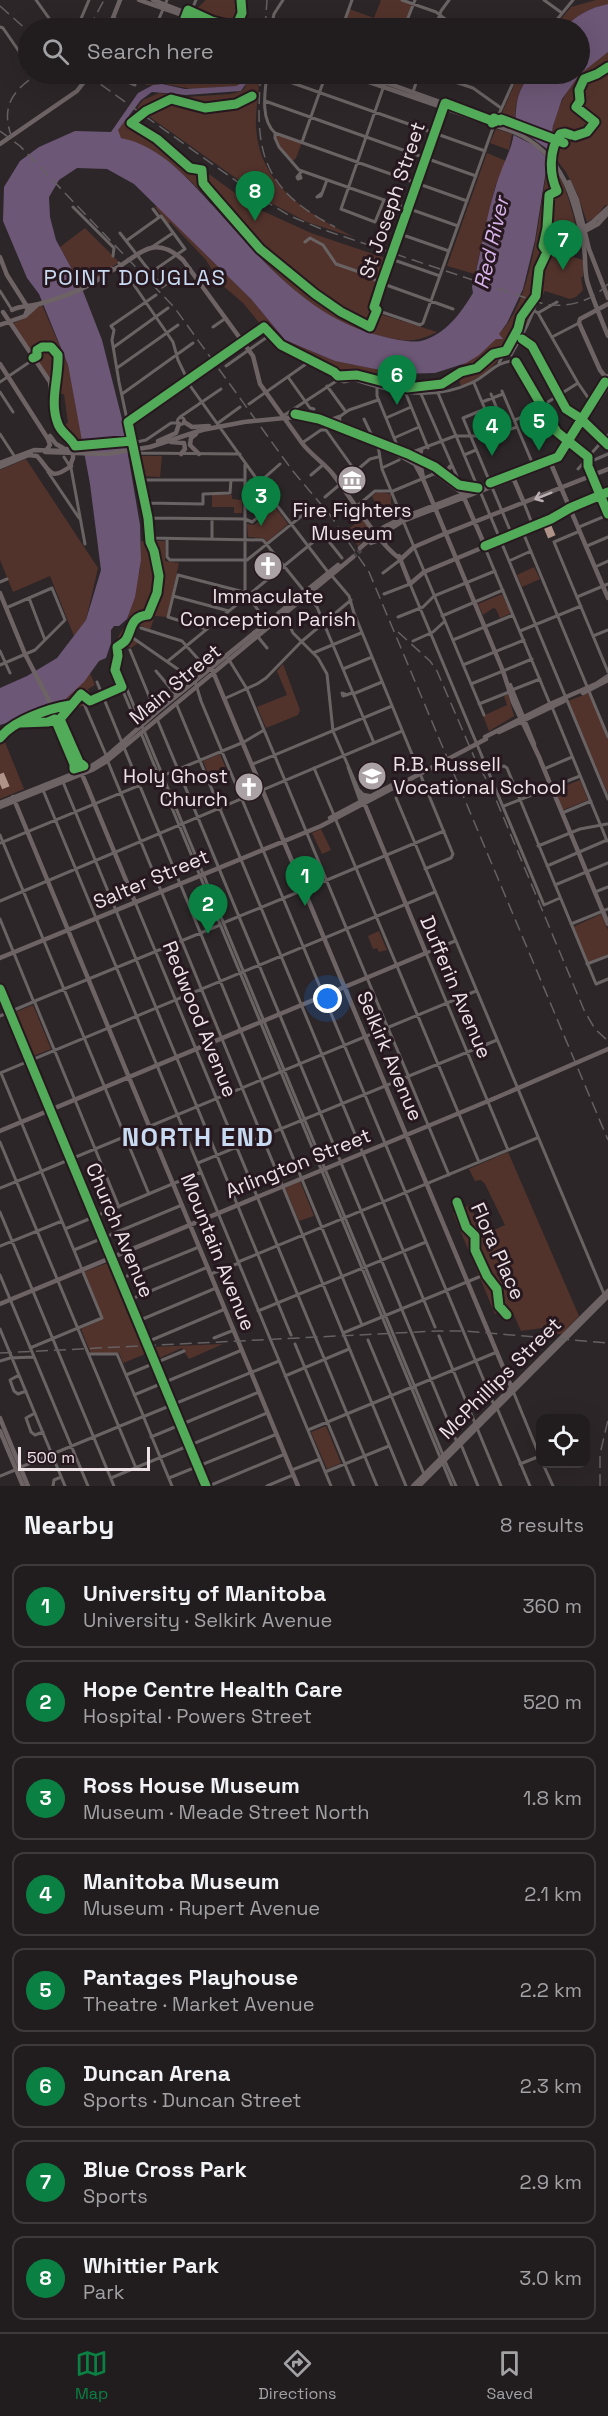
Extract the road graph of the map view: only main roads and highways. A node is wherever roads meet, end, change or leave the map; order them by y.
1 (140, 0) edge
2 (153, 0) edge
3 (120, 1) edge
4 (165, 5) edge
5 (113, 18) edge
6 (196, 18) edge
7 (82, 84) edge
8 (384, 84) edge
9 (499, 124) junction
10 (0, 145) edge
11 (559, 166) junction
12 (607, 209) edge
13 (595, 220) junction
14 (582, 221) junction
15 (592, 227) junction
16 (582, 231) junction
17 (589, 249) junction
18 (0, 257) edge
19 (588, 285) junction
20 (608, 298) edge
21 (37, 305) junction
22 (608, 305) edge
23 (21, 307) junction
24 (598, 310) junction
25 (1, 312) edge
26 (590, 313) junction
27 (25, 316) junction
28 (580, 321) junction
29 (10, 322) junction
30 (0, 325) edge
31 (608, 336) edge
32 (0, 364) edge
33 (607, 381) edge
34 (294, 414) junction
35 (326, 421) junction
36 (584, 421) junction
37 (41, 425) junction
38 (339, 427) junction
39 (202, 429) junction
40 (368, 430) road end
41 (364, 436) junction
42 (165, 442) junction
43 (570, 443) junction
44 (151, 445) junction
45 (378, 446) junction
46 (386, 449) junction
47 (398, 450) junction
48 (45, 451) junction
49 (422, 451) road end
50 (181, 453) road end
51 (199, 454) road end
52 (28, 455) junction
53 (66, 455) junction
54 (378, 456) road end
55 (16, 458) junction
56 (41, 461) junction
57 (420, 464) junction
58 (551, 464) junction
59 (0, 465) edge
60 (451, 467) road end
61 (534, 468) junction
62 (608, 469) edge
63 (438, 472) junction
64 (513, 476) junction
65 (449, 478) junction
66 (562, 488) junction
67 (479, 489) junction
68 (608, 492) edge
69 (463, 495) junction
70 (524, 503) junction
71 (434, 506) junction
72 (570, 508) junction
73 (475, 522) junction
74 (442, 525) junction
75 (454, 530) junction
76 (379, 533) junction
77 (446, 534) junction
78 (371, 543) junction
79 (386, 544) junction
80 (485, 546) junction
81 (412, 549) junction
82 (396, 552) junction
83 (352, 556) tunnel mouth
84 (456, 558) junction
85 (399, 559) junction
86 (606, 585) edge
87 (0, 593) edge
88 (608, 597) edge
89 (211, 669) junction
90 (608, 678) edge
91 (195, 684) junction
92 (511, 691) junction
93 (513, 702) junction
94 (519, 708) junction
95 (533, 714) junction
96 (156, 716) junction
97 (522, 719) junction
98 (510, 725) junction
99 (527, 730) junction
100 (107, 759) junction
101 (76, 761) junction
102 (90, 766) junction
103 (81, 773) junction
104 (71, 775) junction
105 (42, 788) junction
106 (359, 791) road end
107 (370, 798) junction
108 (14, 799) junction
109 (0, 802) edge
110 (362, 802) junction
111 (0, 807) edge
112 (366, 809) junction
113 (377, 836) junction
114 (291, 837) junction
115 (285, 840) junction
116 (287, 846) junction
117 (135, 902) junction
118 (605, 910) edge
119 (608, 924) edge
120 (68, 930) junction
121 (0, 958) edge
122 (346, 987) junction
123 (608, 1049) edge
124 (129, 1077) junction
125 (0, 1131) edge
126 (407, 1134) junction
127 (190, 1226) junction
128 (607, 1294) edge
129 (0, 1304) edge
130 (530, 1371) junction
131 (508, 1378) junction
132 (519, 1380) junction
133 (513, 1389) junction
134 (0, 1418) edge
135 (0, 1431) edge
136 (18, 1469) junction
137 (425, 1477) junction
138 (22, 1486) edge
139 (28, 1486) edge
140 (298, 1486) edge
141 (413, 1486) edge
142 (419, 1486) edge

1 - 4 main road
2 - 4 main road
3 - 5 main road
4 - 6 main road
7 - 10 main road
8 - 9 main road
9 - 11 main road
9 - 11 main road
11 - 14 main road
11 - 16 main road
12 - 13 main road
12 - 15 main road
13 - 14 main road
13 - 16 main road
14 - 16 main road
15 - 16 main road
15 - 17 main road
16 - 17 main road
16 - 19 main road
17 - 20 main road
18 - 23 main road
19 - 24 main road
19 - 26 main road
21 - 23 main road
21 - 27 main road
21 - 76 main road
22 - 24 main road
23 - 25 main road
23 - 27 main road
24 - 26 main road
24 - 28 main road
24 - 31 main road
25 - 29 main road
26 - 28 main road
27 - 29 main road
28 - 33 main road
29 - 30 main road
29 - 56 main road
32 - 37 main road
33 - 36 main road
33 - 36 main road
34 - 35 main road
34 - 39 main road, bridge
34 - 45 main road
35 - 38 main road
35 - 38 main road
36 - 43 main road
37 - 48 main road
37 - 53 main road
38 - 41 main road
39 - 42 main road
39 - 44 main road
39 - 44 main road
39 - 51 main road
40 - 41 main road
41 - 47 main road
42 - 44 main road
42 - 50 main road
43 - 58 main road
43 - 61 main road
44 - 48 main road, bridge
44 - 53 main road, bridge
45 - 46 main road
45 - 47 main road
46 - 47 main road
46 - 54 main road
47 - 57 main road
47 - 57 main road
48 - 52 main road
48 - 53 main road
48 - 55 main road
48 - 56 main road
49 - 57 main road
52 - 55 main road
52 - 56 main road
55 - 59 main road
57 - 63 main road
57 - 71 main road
58 - 61 main road
58 - 66 main road
60 - 65 main road
61 - 64 main road
62 - 66 main road
63 - 65 main road
63 - 69 main road
64 - 67 main road
64 - 70 main road
65 - 67 main road
66 -> 70 main road
66 - 72 main road
67 - 69 main road
68 - 72 main road
69 - 71 main road
69 - 73 main road
70 - 73 main road
71 - 74 main road
71 - 76 main road
72 - 80 main road
72 - 86 main road
73 - 75 main road
73 - 80 main road
74 - 75 main road
74 - 77 main road
75 - 77 main road
76 - 78 main road
76 - 78 main road
76 - 79 main road
76 - 82 main road
77 - 81 main road
77 - 84 main road
78 - 79 main road
79 - 85 main road
80 - 84 main road
81 - 82 main road
81 - 85 main road
82 - 85 main road
83 - 89 main road, Main Street
84 - 85 main road
84 - 92 main road
86 - 88 main road
87 - 101 main road, Redwood Avenue
89 - 91 main road, Main Street
89 - 115 main road, Selkirk Avenue
90 - 95 main road, Salter Street
91 - 96 main road, Main Street
91 - 96 main road, Main Street
92 - 93 main road
92 - 94 main road
93 - 97 main road
93 - 98 main road
94 - 95 main road
94 - 97 main road
95 - 97 main road, Salter Street
95 - 99 main road
96 - 100 main road, Main Street
97 - 98 main road, Salter Street
97 - 99 main road
98 - 99 main road
98 - 107 main road, Salter Street, bridge
99 - 118 main road
100 - 102 main road, Main Street
100 - 103 main road, Main Street
101 - 102 main road
101 - 103 main road, Redwood Avenue
101 - 104 main road
102 - 103 main road, Main Street
103 - 104 main road, Main Street
103 - 105 main road, Main Street
103 - 117 main road, Redwood Avenue
104 - 105 main road, Main Street
105 - 108 main road, Main Street
106 - 107 main road
107 - 110 main road, Salter Street
107 - 112 main road
108 - 109 main road, Main Street
108 - 111 main road, Main Street
108 - 120 main road, Mountain Avenue
110 - 112 main road, Dufferin Avenue
110 - 113 main road, Dufferin Avenue
110 - 114 main road, Salter Street
112 - 113 main road, Dufferin Avenue
113 - 122 main road, Dufferin Avenue
114 - 115 main road, Salter Street
114 - 116 main road
115 - 116 main road, Selkirk Avenue
115 - 117 main road, Salter Street
116 - 122 main road, Selkirk Avenue
117 - 120 main road, Salter Street
118 - 119 main road
120 - 121 main road, Salter Street
120 - 124 main road, Mountain Avenue
122 - 124 main road
122 - 126 main road, Selkirk Avenue
123 - 126 main road, Arlington Street, bridge
124 - 125 main road
124 - 127 main road, Mountain Avenue
126 - 127 main road, Arlington Street
126 - 131 main road, Selkirk Avenue
127 - 129 main road, Arlington Street
127 - 140 main road, Mountain Avenue
128 - 130 main road, McPhillips Street
130 - 132 main road, McPhillips Street
130 - 133 main road, McPhillips Street
131 - 132 main road
131 - 133 main road, Selkirk Avenue
132 - 133 main road, McPhillips Street
133 - 137 main road, McPhillips Street
134 - 136 main road
135 - 136 main road
136 - 138 main road
136 - 139 main road
137 - 141 main road, McPhillips Street
137 - 142 main road, McPhillips Street

